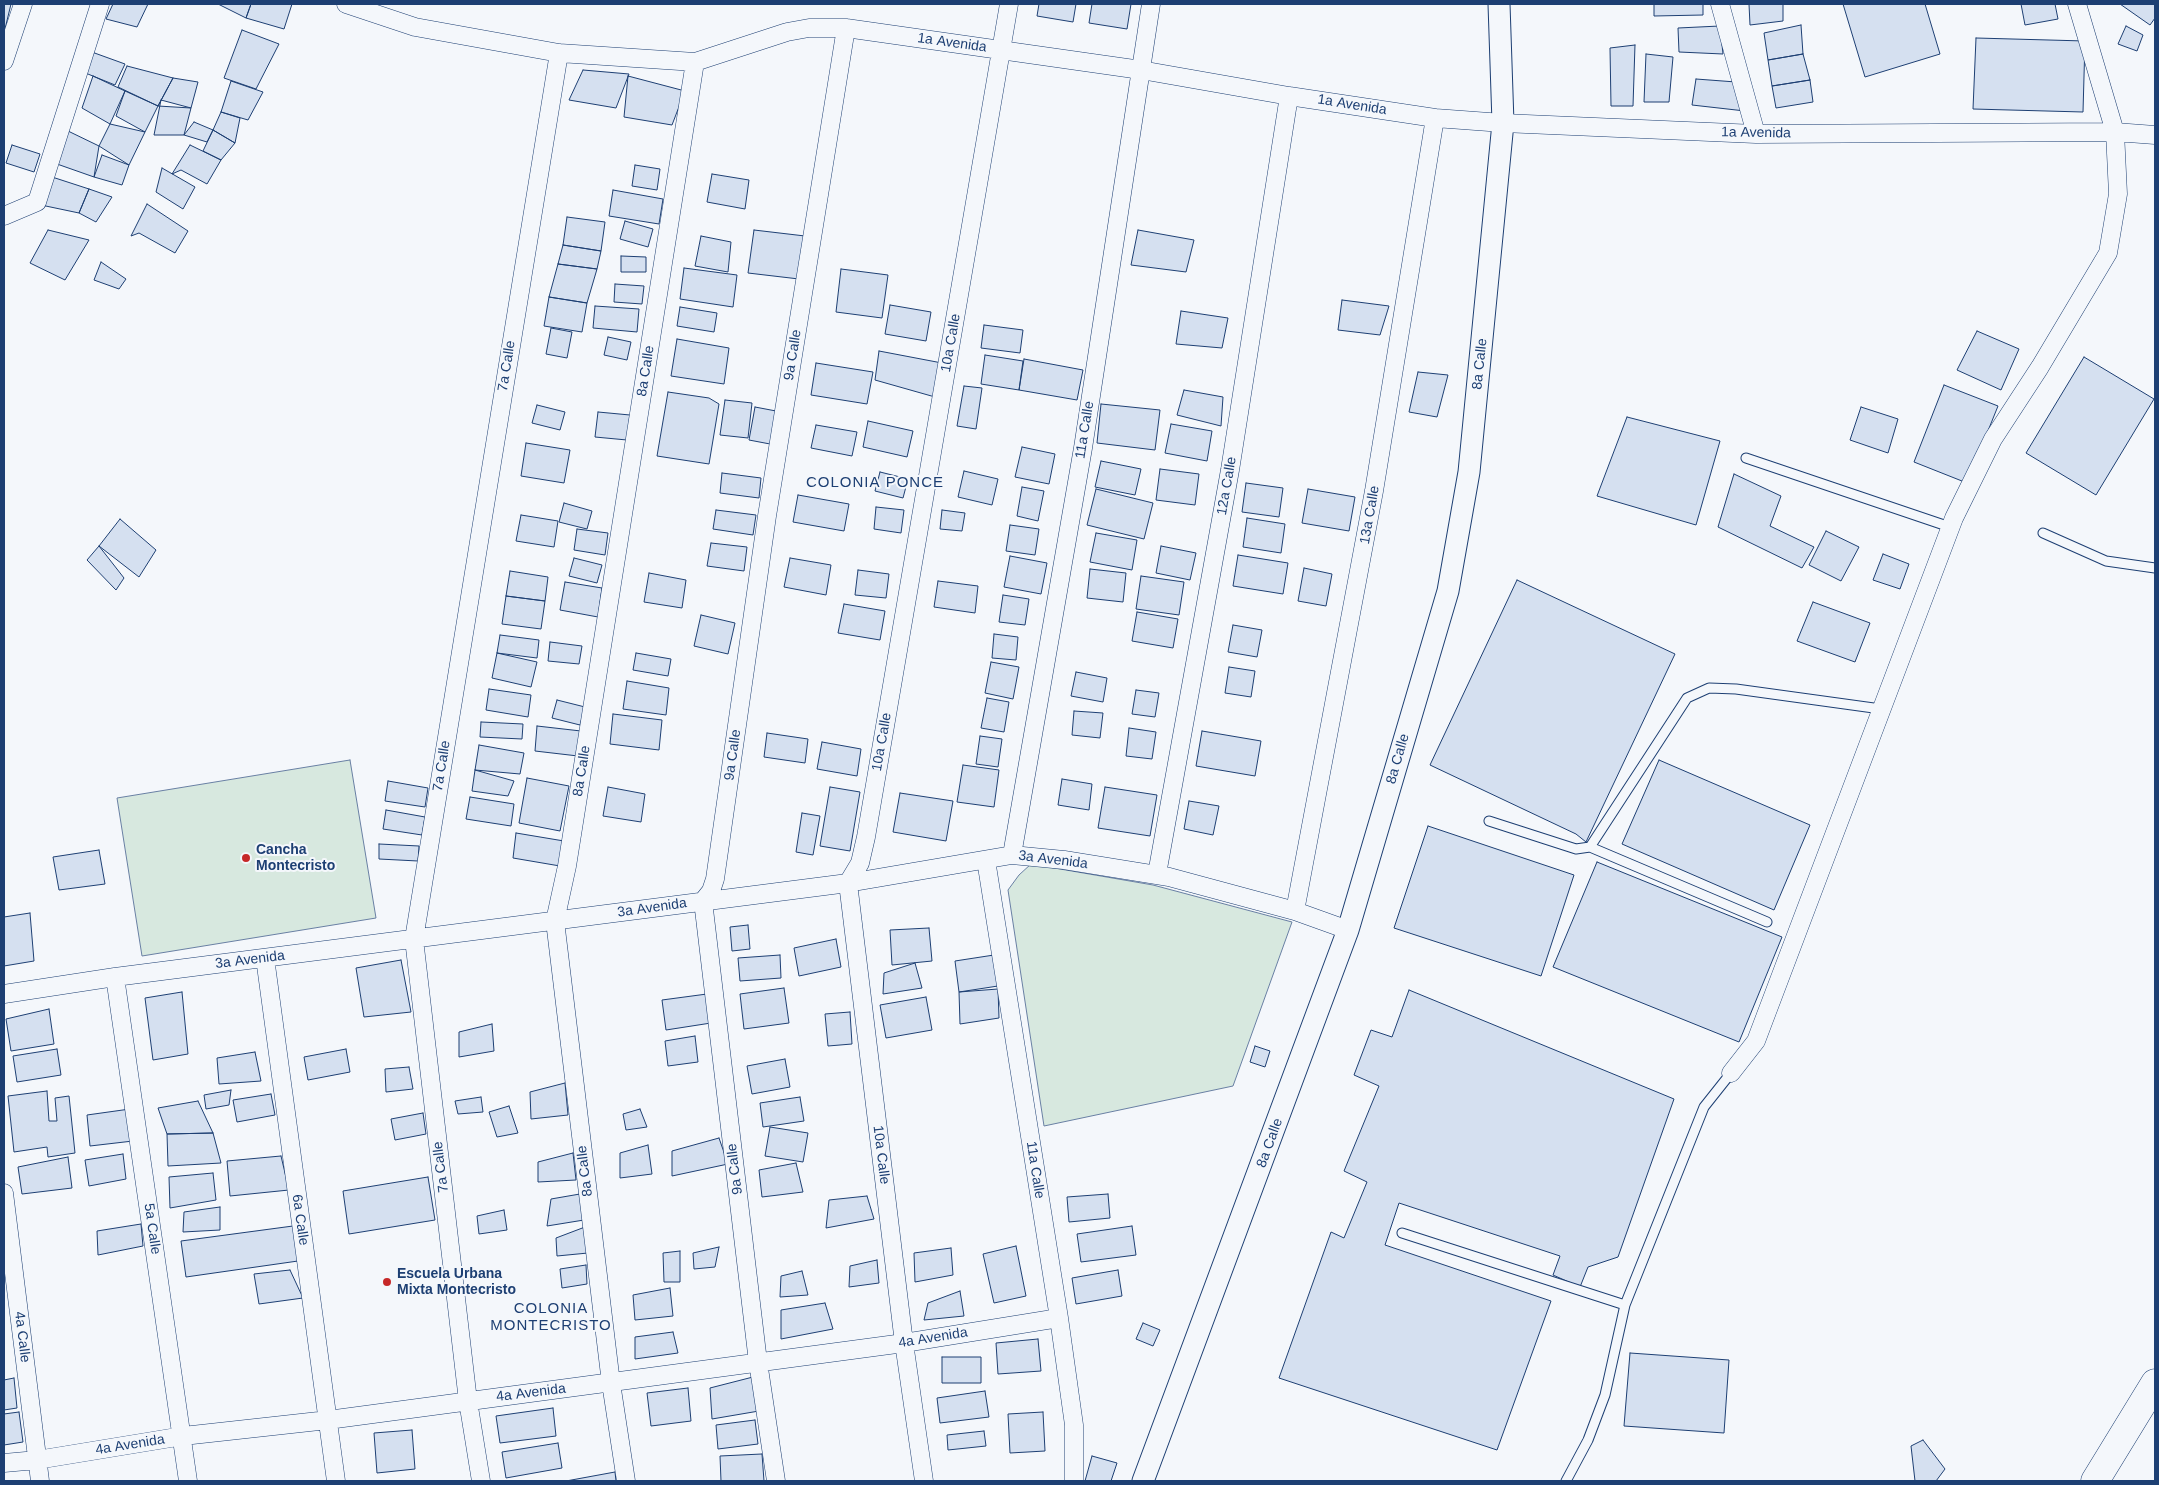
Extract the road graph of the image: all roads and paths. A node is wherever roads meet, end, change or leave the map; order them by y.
1 (23, 4) edge
2 (100, 4) edge
3 (346, 4) edge
4 (1009, 4) edge
5 (1151, 4) edge
6 (1499, 4) edge
7 (1720, 4) edge
8 (2079, 5) edge
9 (846, 28) junction
10 (1001, 50) junction
11 (559, 53) junction
12 (4, 61) edge
13 (695, 62) junction
14 (1141, 70) junction
15 (1288, 96) junction
16 (1435, 118) junction
17 (1503, 124) junction
18 (2115, 132) junction
19 (1756, 134) junction
20 (2155, 135) edge
21 (4, 216) edge
22 (1746, 458) dead end
23 (1950, 527) junction
24 (2043, 533) dead end
25 (2155, 568) edge
26 (1881, 709) junction
27 (1489, 821) dead end
28 (1590, 847) junction
29 (1012, 855) junction
30 (986, 860) junction
31 (1157, 874) junction
32 (848, 883) junction
33 (704, 901) junction
34 (1296, 911) junction
35 (555, 921) junction
36 (1767, 922) dead end
37 (1348, 930) junction
38 (414, 939) junction
39 (265, 958) junction
40 (115, 977) junction
41 (4, 994) edge
42 (1731, 1073) joint
43 (4, 1193) edge
44 (1402, 1233) dead end
45 (1625, 1305) junction
46 (1059, 1318) junction
47 (904, 1343) junction
48 (758, 1362) junction
49 (611, 1383) junction
50 (2155, 1383) edge
51 (468, 1401) junction
52 (328, 1420) junction
53 (183, 1436) junction
54 (37, 1460) junction
55 (4, 1463) edge
56 (40, 1481) edge
57 (188, 1481) edge
58 (336, 1481) edge
59 (481, 1481) edge
60 (626, 1481) edge
61 (776, 1481) edge
62 (924, 1481) edge
63 (1074, 1481) edge
64 (1143, 1481) edge
65 (1566, 1481) edge
66 (2095, 1481) edge

1 - 12 street
2 - 21 street
3 - 11 street, 1a Avenida
4 - 10 street, 10a Calle
5 - 14 street, 11a Calle
6 - 17 street, 8a Calle
7 - 19 street
8 - 18 street
9 - 10 street, 1a Avenida
9 - 13 street, 1a Avenida
9 - 33 street, 9a Calle
10 - 14 street, 1a Avenida
10 - 32 street, 10a Calle
11 - 13 street, 1a Avenida
11 - 38 street, 7a Calle
13 - 35 street, 8a Calle
14 - 15 street, 1a Avenida
14 - 29 street, 11a Calle
15 - 16 street, 1a Avenida
15 - 31 street, 12a Calle
16 - 17 street, 1a Avenida
16 - 34 street, 13a Calle
17 - 19 street, 1a Avenida
17 - 37 street, 8a Calle
18 - 19 street, 1a Avenida
18 - 20 street, 1a Avenida
18 - 23 street
22 - 23 lane
23 - 26 street
24 - 25 lane
26 - 28 lane
26 - 42 street
27 - 28 lane
28 - 36 lane
29 - 30 street, 3a Avenida
29 - 31 street, 3a Avenida
30 - 32 street, 3a Avenida
30 - 46 street, 11a Calle
31 - 34 street, 3a Avenida
32 - 33 street, 3a Avenida
32 - 47 street, 10a Calle
33 - 35 street, 3a Avenida
33 - 48 street, 9a Calle
34 - 37 street, 3a Avenida
35 - 38 street, 3a Avenida
35 - 49 street, 8a Calle
37 - 64 street, 8a Calle
38 - 39 street, 3a Avenida
38 - 51 street, 7a Calle
39 - 40 street, 3a Avenida
39 - 52 street, 6a Calle
40 - 41 street, 3a Avenida
40 - 53 street, 5a Calle
42 - 45 lane
43 - 54 street, 4a Calle
44 - 45 lane
45 - 65 lane
46 - 47 street, 4a Avenida
46 - 63 street, 11a Calle
47 - 48 street, 4a Avenida
47 - 62 street, 10a Calle
48 - 49 street, 4a Avenida
48 - 61 street, 9a Calle
49 - 51 street, 4a Avenida
49 - 60 street, 8a Calle
50 - 66 main road
51 - 52 street, 4a Avenida
51 - 59 street, 7a Calle
52 - 53 street, 4a Avenida
52 - 58 street, 6a Calle
53 - 54 street, 4a Avenida
53 - 57 street, 5a Calle
54 - 55 street, 4a Avenida
54 - 56 street, 4a Calle

